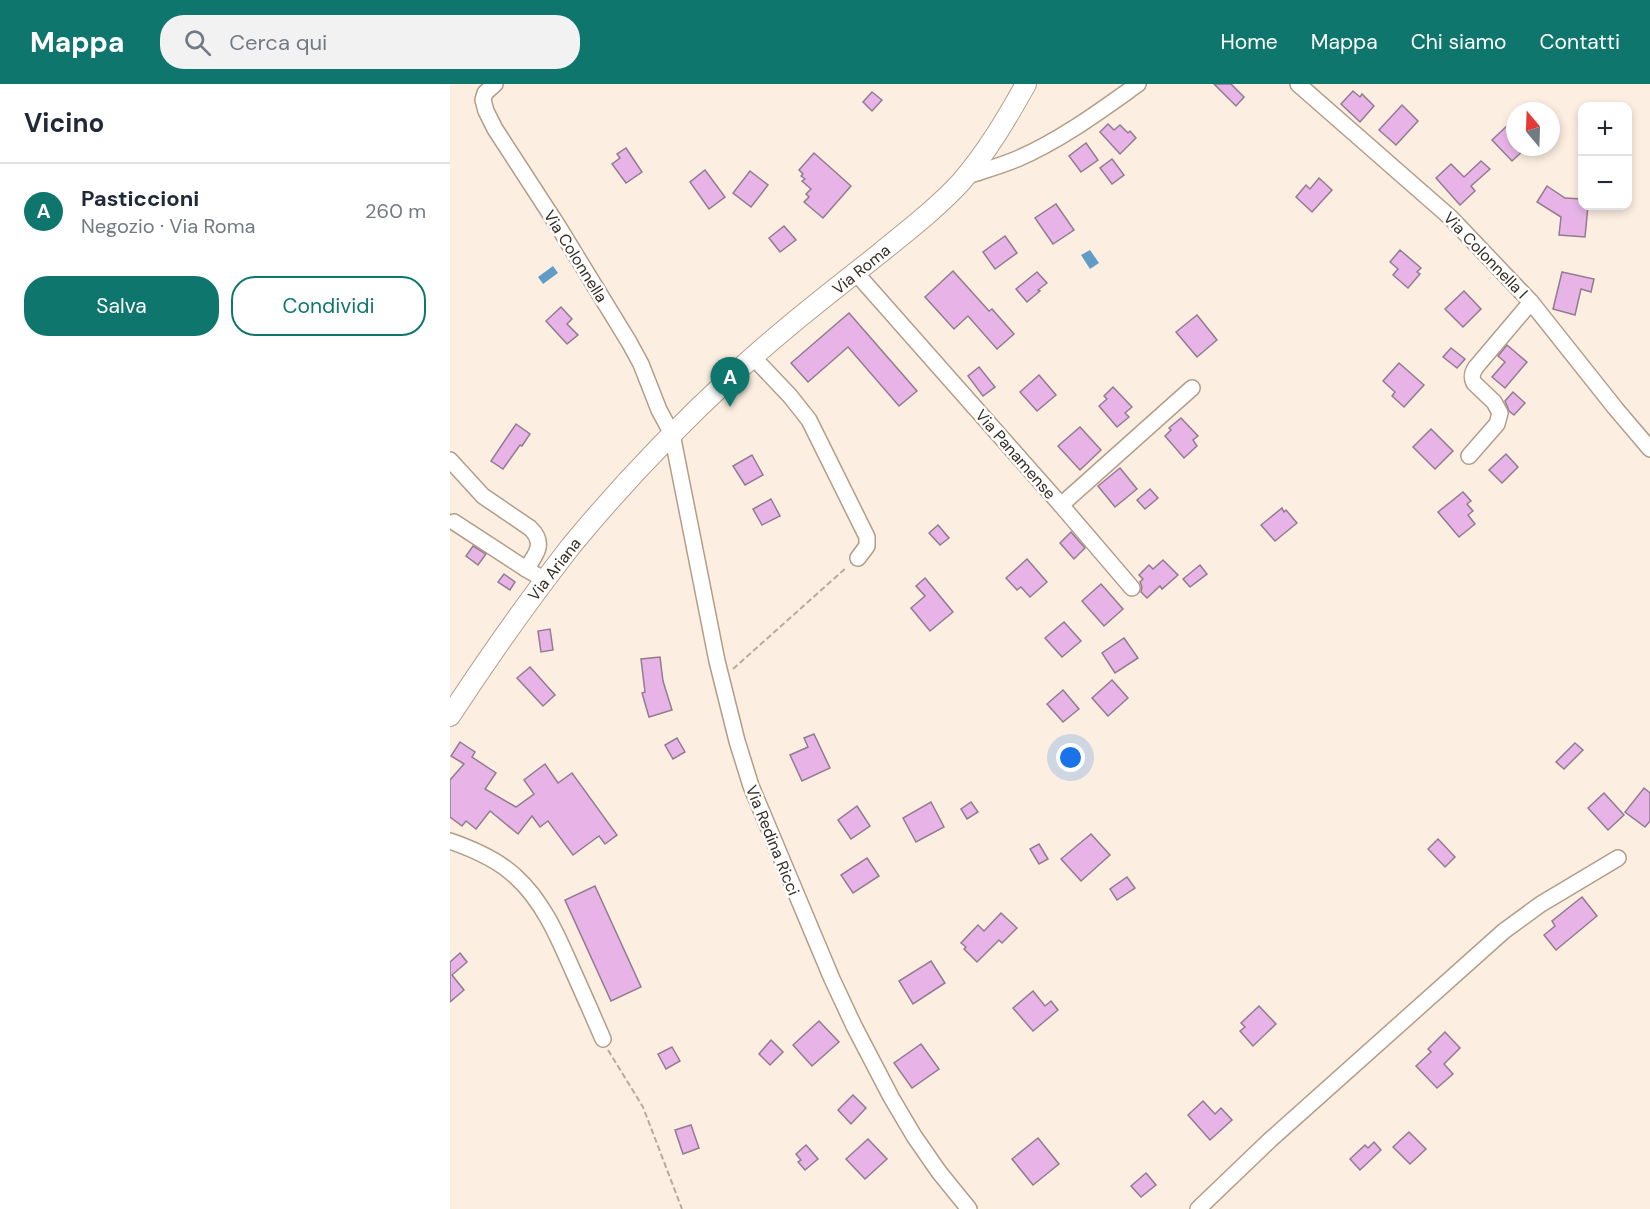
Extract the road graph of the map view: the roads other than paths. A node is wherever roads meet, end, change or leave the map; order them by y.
1 (495, 84) edge
2 (1026, 84) edge
3 (1138, 84) edge
4 (1298, 84) edge
5 (965, 177) junction
6 (856, 273) junction
7 (1531, 302) junction
8 (753, 357) junction
9 (1191, 388) dead end
10 (672, 434) junction
11 (1650, 449) edge
12 (1469, 456) dead end
13 (450, 460) edge
14 (1061, 505) junction
15 (454, 522) dead end
16 (858, 558) road end
17 (526, 568) junction
18 (545, 580) junction
19 (1132, 588) dead end
20 (450, 716) edge
21 (450, 841) edge
22 (1618, 858) dead end
23 (603, 1039) road end
24 (969, 1209) edge
25 (1198, 1209) edge

1 - 10 street, Via Colonnella
2 - 5 main road, Via Roma
3 - 5 street
4 - 7 street, Via Colonnella I
5 - 6 main road, Via Roma
6 - 8 main road, Via Roma
6 - 14 street, Via Panamense
7 - 11 street, Via Colonnella I
7 - 12 street
8 - 10 main road, Via Roma
8 - 16 street
9 - 14 street, Via Panamense
10 - 18 main road, Via Ariana
10 - 24 street, Via Redina Ricci
13 - 17 street
14 - 19 street
15 - 17 street
17 - 18 street
18 - 20 main road, Via Ariana
21 - 23 street
22 - 25 street

